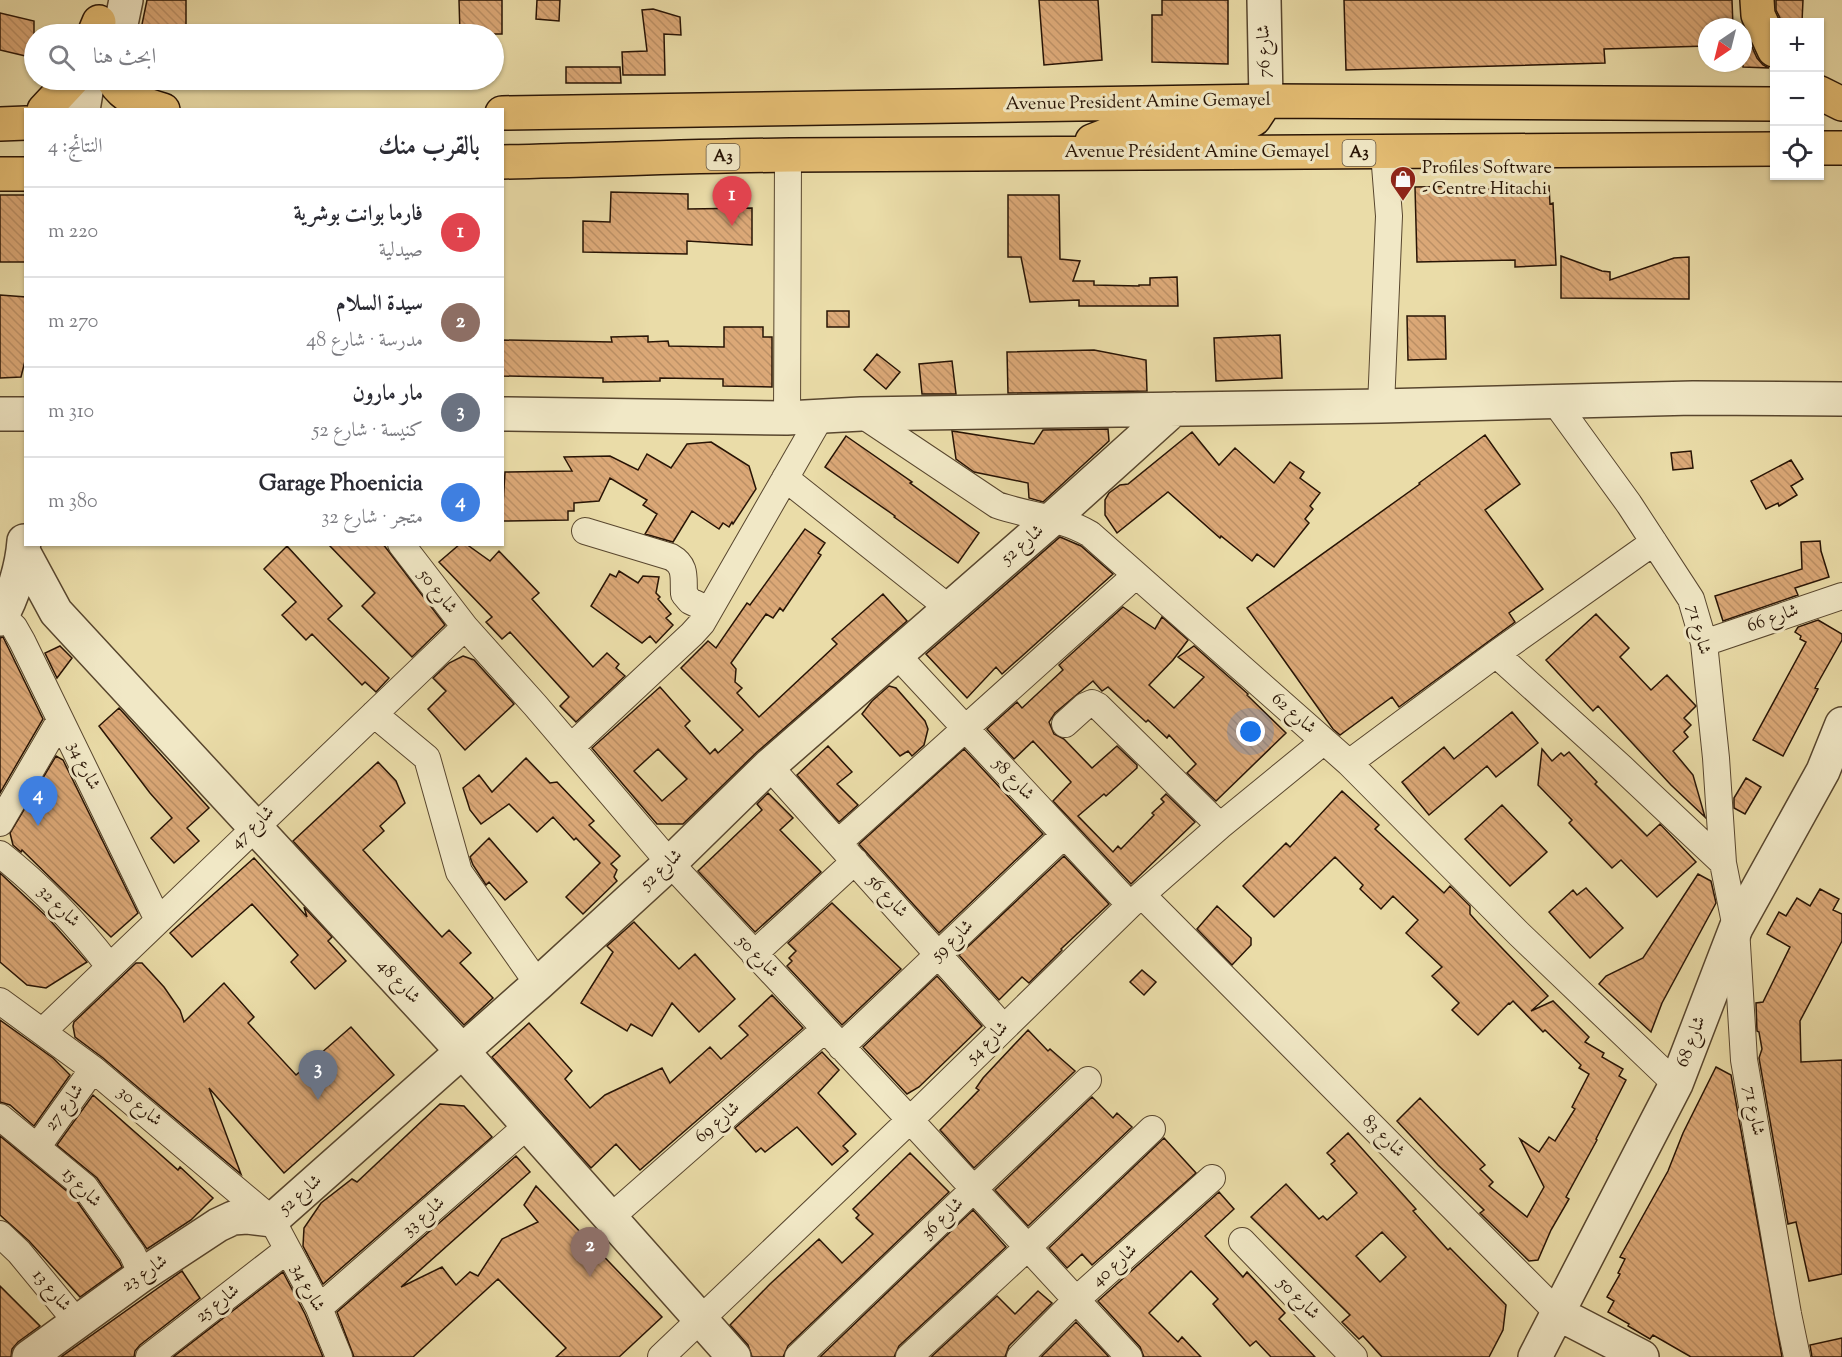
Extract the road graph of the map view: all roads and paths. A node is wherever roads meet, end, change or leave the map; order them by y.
1 (126, 0) edge
2 (1264, 0) edge
3 (1757, 0) edge
4 (103, 24) edge
5 (1770, 41) edge
6 (63, 90) edge
7 (86, 90) edge
8 (110, 90) edge
9 (120, 90) edge
10 (1824, 95) edge
11 (1266, 101) junction
12 (1770, 104) edge
13 (1824, 104) edge
14 (1842, 104) edge
15 (46, 108) edge
16 (83, 108) edge
17 (106, 108) edge
18 (157, 108) edge
19 (504, 113) edge
20 (24, 123) edge
21 (0, 124) edge
22 (1824, 148) edge
23 (1842, 148) edge
24 (1770, 149) edge
25 (1074, 152) junction
26 (1384, 153) junction
27 (788, 155) junction
28 (504, 162) edge
29 (0, 174) edge
30 (24, 174) edge
31 (1842, 399) edge
32 (1555, 402) junction
33 (1381, 406) junction
34 (1174, 409) junction
35 (0, 414) edge
36 (24, 414) edge
37 (504, 414) edge
38 (861, 414) junction
39 (821, 416) junction
40 (787, 418) junction
41 (785, 478) junction
42 (1053, 519) junction
43 (585, 531) dead end
44 (24, 541) edge
45 (1654, 542) junction
46 (26, 546) edge
47 (403, 546) edge
48 (1136, 575) junction
49 (1842, 596) edge
50 (950, 609) junction
51 (709, 610) junction
52 (56, 612) junction
53 (3, 613) edge
54 (465, 627) junction
55 (1704, 643) junction
56 (1496, 654) junction
57 (897, 655) junction
58 (374, 714) junction
59 (60, 720) junction
60 (1065, 724) dead end
61 (1842, 724) edge
62 (965, 729) junction
63 (1324, 741) junction
64 (571, 747) junction
65 (1349, 763) junction
66 (770, 766) junction
67 (0, 823) edge
68 (1220, 826) junction
69 (254, 827) junction
70 (1064, 835) junction
71 (847, 852) junction
72 (0, 854) edge
73 (670, 863) junction
74 (1723, 863) junction
75 (1136, 900) junction
76 (158, 920) junction
77 (1736, 928) junction
78 (754, 954) junction
79 (939, 955) junction
80 (109, 966) junction
81 (538, 984) junction
82 (0, 1001) edge
83 (1004, 1028) junction
84 (43, 1031) junction
85 (833, 1038) junction
86 (463, 1052) junction
87 (93, 1069) junction
88 (1088, 1080) dead end
89 (1676, 1084) junction
90 (0, 1117) edge
91 (910, 1120) junction
92 (528, 1125) junction
93 (1152, 1129) dead end
94 (38, 1146) junction
95 (1212, 1178) dead end
96 (973, 1190) junction
97 (611, 1217) junction
98 (272, 1220) junction
99 (0, 1234) edge
100 (1242, 1241) dead end
101 (1028, 1248) junction
102 (287, 1250) junction
103 (142, 1275) junction
104 (1076, 1300) junction
105 (319, 1308) junction
106 (1559, 1314) junction
107 (700, 1320) junction
108 (76, 1321) junction
109 (29, 1357) edge
110 (149, 1357) edge
111 (339, 1357) edge
112 (661, 1357) edge
113 (734, 1357) edge
114 (798, 1357) edge
115 (909, 1357) edge
116 (1020, 1357) edge
117 (1128, 1357) edge
118 (1354, 1357) edge
119 (1536, 1357) edge
120 (1642, 1357) edge
121 (1797, 1357) edge

1 - 4 street
2 - 11 street, شارع 76
3 - 5 highway
6 - 15 highway
7 - 16 street
8 - 17 street
9 - 18 highway
10 - 14 highway
11 - 12 highway, Avenue President Amine Gemayel
11 - 19 highway, Avenue President Amine Gemayel
11 - 25 highway
13 - 14 highway
20 - 21 highway
22 - 23 highway
24 - 26 highway, Avenue Président Amine Gemayel / A3
25 - 26 highway, Avenue Président Amine Gemayel / A3
25 - 27 highway, Avenue Président Amine Gemayel / A3
26 - 33 street
27 - 28 highway, A3
27 - 40 street
29 - 30 highway
31 - 32 street
32 - 33 street
32 - 45 street, شارع 71
33 - 34 street
34 - 38 street
34 - 42 street, شارع 52
35 - 36 street
37 - 40 street
38 - 39 street
38 - 42 street, شارع 62
39 - 40 street
39 - 41 street
41 - 50 street
41 - 51 street
42 - 48 street, شارع 62
42 - 50 street, شارع 52
43 - 51 street
44 - 53 street
45 - 55 street, شارع 71
45 - 56 street
46 - 52 street, شارع 48
47 - 54 street, شارع 50
48 - 62 street
48 - 63 street, شارع 62
49 - 55 street, شارع 66
50 - 57 street, شارع 52
51 - 64 street
52 - 53 street
52 - 69 street, شارع 48
53 - 59 street, شارع 34
54 - 58 street, شارع 47
54 - 64 street, شارع 50
55 - 74 street, شارع 71
56 - 65 street
56 - 74 street
57 - 62 street, شارع 58
57 - 66 street, شارع 52
58 - 69 street, شارع 47
58 - 81 street
59 - 67 street
59 - 76 street, شارع 34
60 - 68 street
61 - 77 street, شارع 68
62 - 70 street, شارع 58
62 - 71 street
63 - 65 street, شارع 62
63 - 68 street, شارع 54
64 - 73 street, شارع 50
65 - 89 street, شارع 62
66 - 71 street, شارع 56
66 - 73 street, شارع 52
68 - 75 street, شارع 54
69 - 76 street, شارع 47
69 - 86 street, شارع 48
70 - 75 street, شارع 58
70 - 79 street, شارع 59
71 - 78 street
71 - 79 street, شارع 56
72 - 80 street, شارع 32
73 - 78 street, شارع 50
73 - 81 street, شارع 52
74 - 77 street, شارع 71
75 - 83 street, شارع 54
75 - 106 street, شارع 83
76 - 80 street, شارع 47
77 - 89 street, شارع 68
77 - 121 street, شارع 71
78 - 85 street, شارع 50
79 - 83 street, شارع 56
79 - 85 street, شارع 59
80 - 84 street, شارع 47
81 - 86 street, شارع 52
82 - 84 street, شارع 30
83 - 91 street, شارع 54
84 - 87 street, شارع 30
85 - 91 street, شارع 50
85 - 97 street, شارع 69
86 - 92 street, شارع 48
86 - 98 street, شارع 52
87 - 94 street, شارع 27
87 - 98 street, شارع 30
88 - 96 street, شارع 36
89 - 106 street, شارع 68
90 - 94 street, شارع 15
91 - 96 street, شارع 50
91 - 107 street, شارع 54
92 - 97 street, شارع 48
92 - 105 street, شارع 33
93 - 101 street
94 - 103 street, شارع 15
95 - 104 street, شارع 40
96 - 101 street, شارع 50
96 - 114 street, شارع 36
97 - 107 street, شارع 48
98 - 102 street, شارع 34
98 - 103 street, شارع 23
99 - 108 street, شارع 13
100 - 118 street, شارع 50
101 - 104 street, شارع 50
101 - 115 street
102 - 105 street, شارع 34
102 - 110 street, شارع 25
103 - 108 street, شارع 23
104 - 116 street, شارع 40
104 - 117 street, شارع 50
105 - 111 street, شارع 34
106 - 119 street, شارع 68
106 - 120 street, شارع 83
107 - 112 street, شارع 54
107 - 113 street, شارع 48
108 - 109 street, شارع 23

